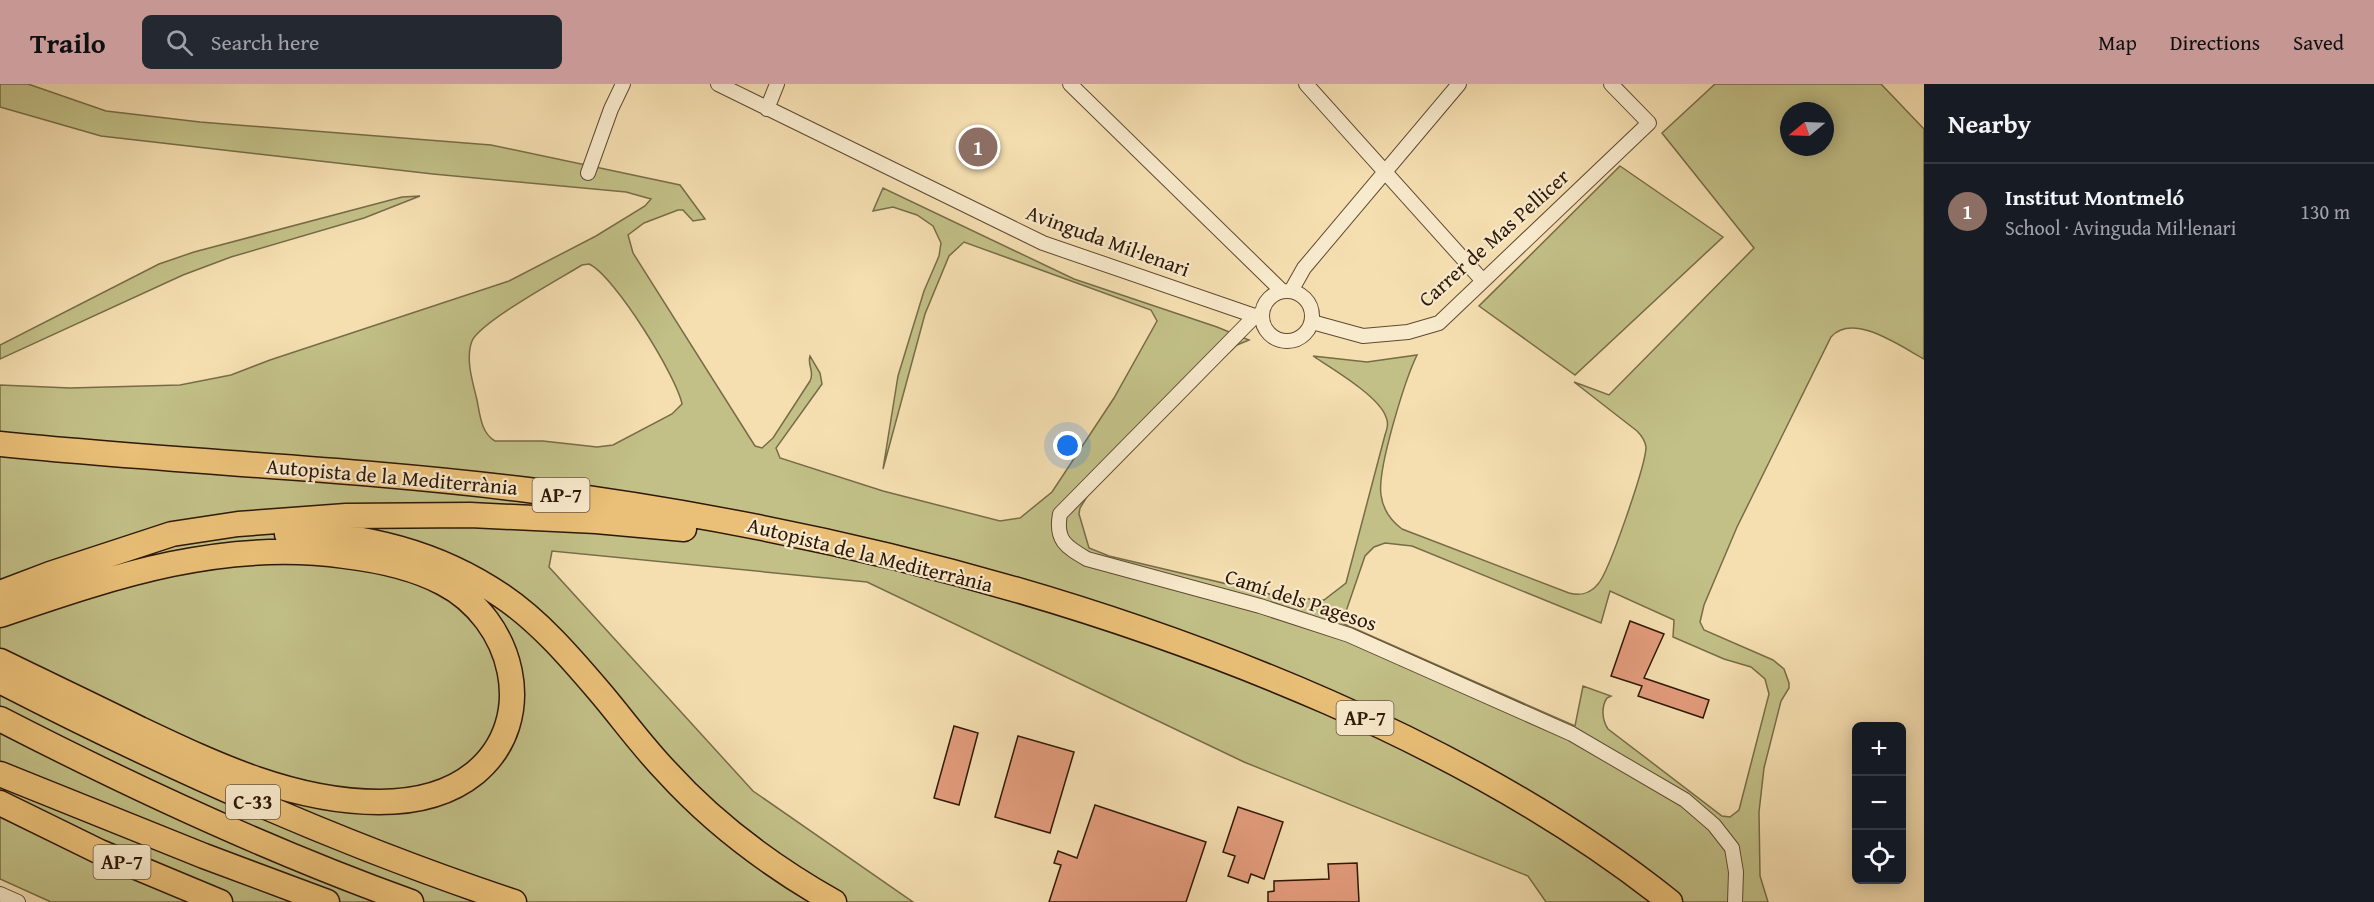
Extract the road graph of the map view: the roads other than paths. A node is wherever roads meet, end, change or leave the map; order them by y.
1 (623, 84) edge
2 (718, 84) edge
3 (777, 84) edge
4 (1070, 84) edge
5 (1306, 84) edge
6 (1459, 84) edge
7 (1611, 84) edge
8 (767, 109) junction
9 (1385, 172) junction
10 (588, 173) dead end
11 (1483, 281) junction
12 (1287, 291) junction
13 (1258, 315) junction
14 (1312, 322) junction
15 (0, 444) edge
16 (110, 555) junction
17 (0, 593) edge
18 (0, 615) edge
19 (1110, 617) junction
20 (1, 668) edge
21 (0, 719) edge
22 (0, 774) edge
23 (0, 803) edge
24 (0, 894) edge
25 (18, 902) edge
26 (220, 902) edge
27 (327, 902) edge
28 (411, 902) edge
29 (514, 902) edge
30 (834, 902) edge
31 (1670, 902) edge
32 (1735, 902) edge

1 - 10 street
2 - 8 street, Avinguda Mil·lenari
3 - 8 street
4 - 12 street
5 - 9 street
6 - 9 street
7 - 11 street, Carrer de Mas Pellicer
8 - 13 street, Avinguda Mil·lenari
9 - 11 street
9 - 12 street
11 - 14 street, Carrer de Mas Pellicer
12 - 13 street
12 - 14 street
13 - 14 street
13 - 32 street, Camí dels Pagesos
15 - 19 highway, Autopista de la Mediterrània / AP-7
16 - 17 highway
16 - 19 highway
16 - 30 highway
18 - 20 highway
19 - 31 highway, Autopista de la Mediterrània / AP-7
20 - 29 highway, C-33
21 - 28 highway, C-33
22 - 27 highway
23 - 26 highway, AP-7
24 - 25 street

